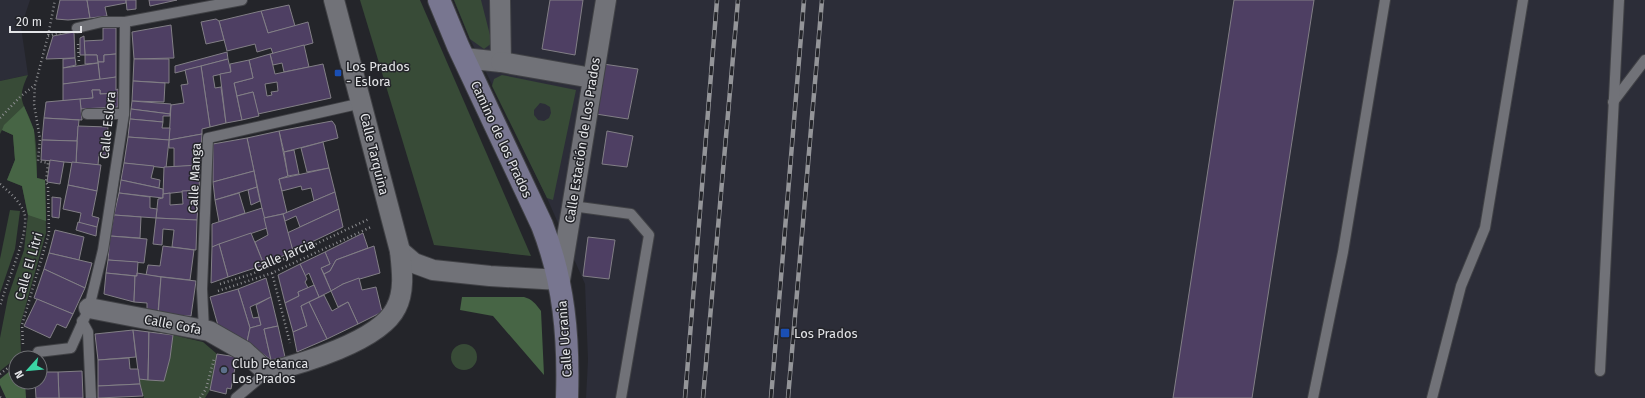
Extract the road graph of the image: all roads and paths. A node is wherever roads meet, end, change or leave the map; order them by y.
1 (55, 0) edge
2 (242, 0) edge
3 (334, 0) edge
4 (439, 0) edge
5 (500, 0) edge
6 (606, 0) edge
7 (1385, 0) edge
8 (1523, 0) edge
9 (1619, 0) edge
10 (125, 22) junction
11 (77, 28) dead end
12 (54, 34) dead end
13 (48, 36) junction
14 (464, 58) junction
15 (1645, 60) edge
16 (501, 62) junction
17 (592, 78) junction
18 (35, 85) junction
19 (1613, 102) junction
20 (362, 103) junction
21 (87, 114) dead end
22 (124, 114) junction
23 (0, 118) edge
24 (0, 184) edge
25 (572, 206) junction
26 (374, 217) dead end
27 (371, 226) dead end
28 (400, 251) junction
29 (272, 273) junction
30 (252, 274) junction
31 (254, 279) junction
32 (560, 280) junction
33 (202, 293) junction
34 (0, 307) edge
35 (86, 315) junction
36 (204, 330) junction
37 (287, 332) dead end
38 (22, 345) dead end
39 (48, 351) edge
40 (215, 355) dead end
41 (1600, 371) dead end
42 (267, 372) junction
43 (91, 398) edge
44 (200, 398) edge
45 (236, 398) edge
46 (567, 398) edge
47 (621, 398) edge
48 (1313, 398) edge
49 (1432, 398) edge

1 - 13 path, Calle El Litri
2 - 10 lane
3 - 20 street, Calle Tarquina
4 - 14 main road, Camino de los Prados
5 - 16 street
6 - 17 street, Calle Estación de Los Prados
7 - 48 lane
8 - 49 lane
9 - 19 lane
10 - 11 lane
10 - 22 lane, Calle Eslora
12 - 13 path
13 - 18 path, Calle El Litri
14 - 16 street
14 - 32 main road, Camino de los Prados
15 - 19 lane
16 - 17 street
17 - 25 street, Calle Estación de Los Prados
18 - 23 path
18 - 38 path, Calle El Litri
19 - 41 lane
20 - 28 street, Calle Tarquina
20 - 33 lane, Calle Manga
21 - 22 lane
22 - 35 lane, Calle Eslora
24 - 34 path
25 - 32 street, Calle Estación de Los Prados
25 - 47 lane
26 - 30 path
27 - 29 path, Calle Jarcia
28 - 32 street
28 - 42 street, Calle Tarquina
29 - 31 path, Calle Jarcia
29 - 37 path
30 - 31 path
30 - 33 path
31 - 33 path, Calle Jarcia
32 - 46 main road, Calle Ucrania
33 - 36 lane, Calle Manga
35 - 36 street, Calle Cofa
35 - 39 lane, Calle Eslora
35 - 43 lane
36 - 42 street, Calle Cofa
40 - 44 path
42 - 45 lane

